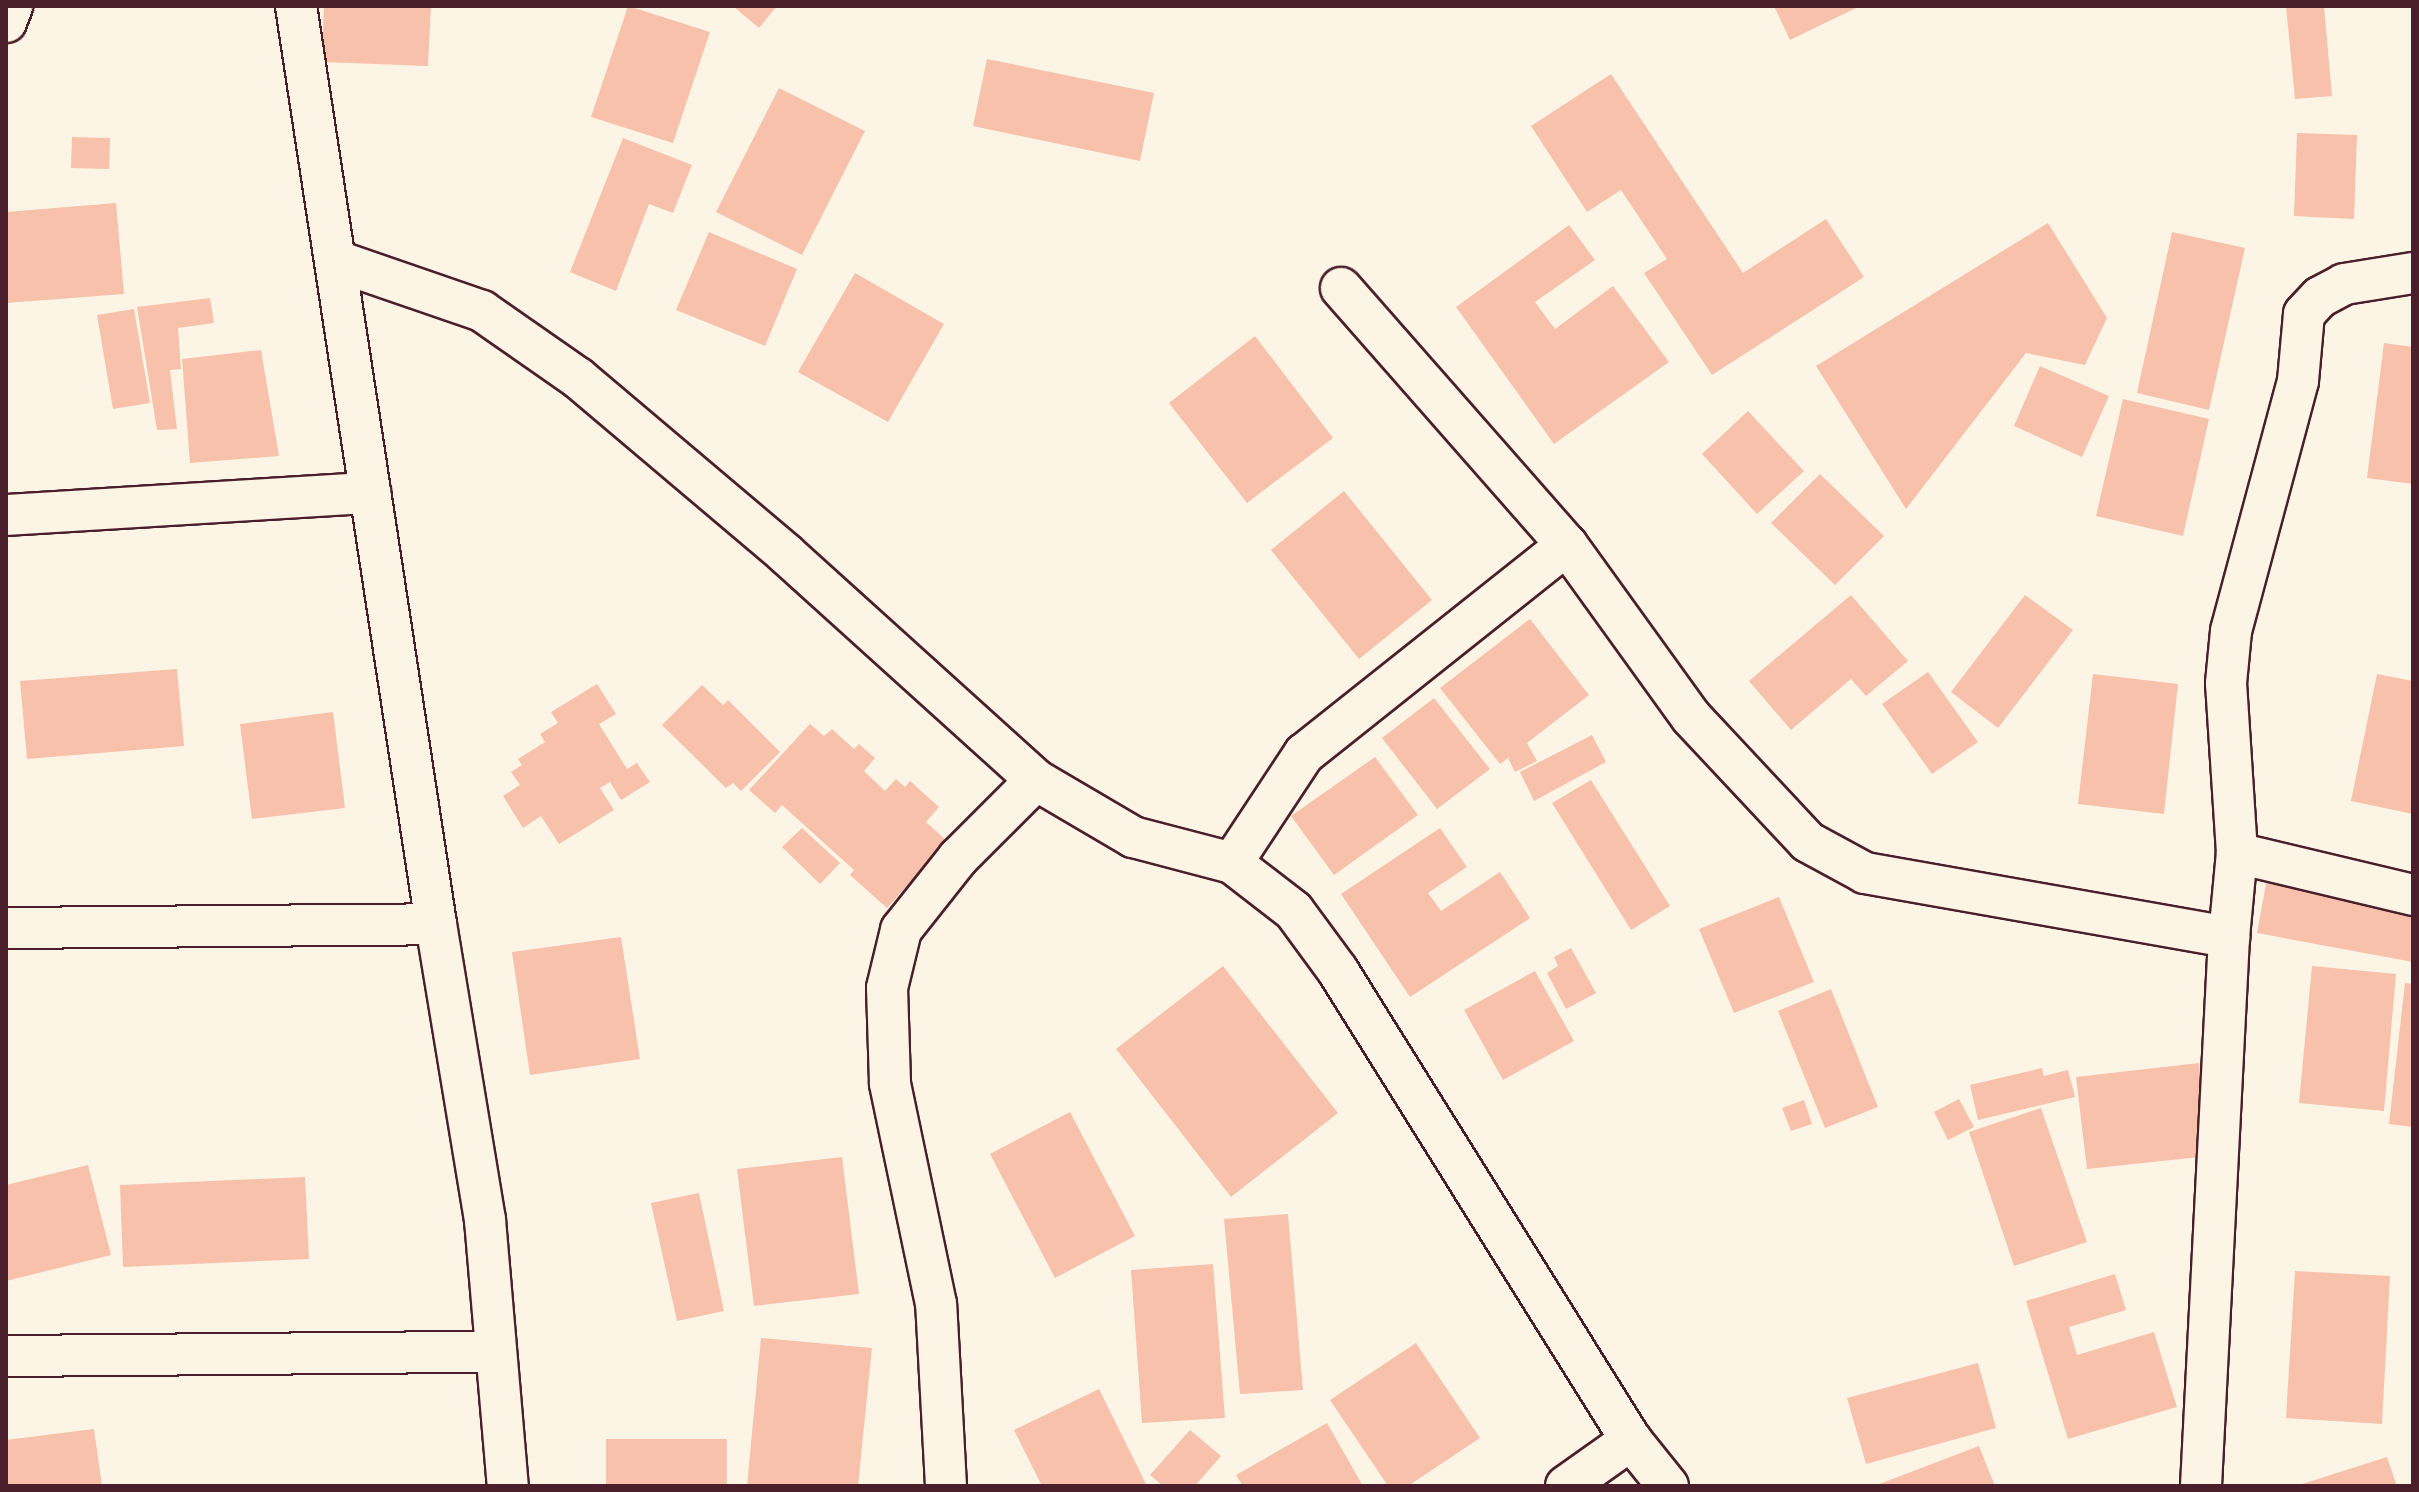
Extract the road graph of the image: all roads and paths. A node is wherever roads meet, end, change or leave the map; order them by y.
1 (12, 6) edge
2 (296, 6) edge
3 (6, 22) edge
4 (337, 261) junction
5 (2413, 273) edge
6 (1341, 288) dead end
7 (370, 493) junction
8 (6, 515) edge
9 (1567, 545) junction
10 (1036, 780) junction
11 (2237, 853) junction
12 (1232, 863) junction
13 (2413, 895) edge
14 (436, 924) junction
15 (6, 928) edge
16 (2229, 937) junction
17 (496, 1352) junction
18 (6, 1356) edge
19 (1631, 1440) junction
20 (508, 1486) edge
21 (946, 1486) edge
22 (1566, 1486) edge
23 (1668, 1486) edge
24 (2201, 1486) edge

1 - 3 street
2 - 4 street
4 - 7 street
4 - 10 street
5 - 11 street
6 - 9 street
7 - 8 street
7 - 14 street
9 - 12 street
9 - 16 street
10 - 12 street
10 - 21 street
11 - 13 street
11 - 16 street
12 - 19 street
14 - 15 street
14 - 17 street
16 - 24 street
17 - 18 street
17 - 20 street
19 - 22 street
19 - 23 street

